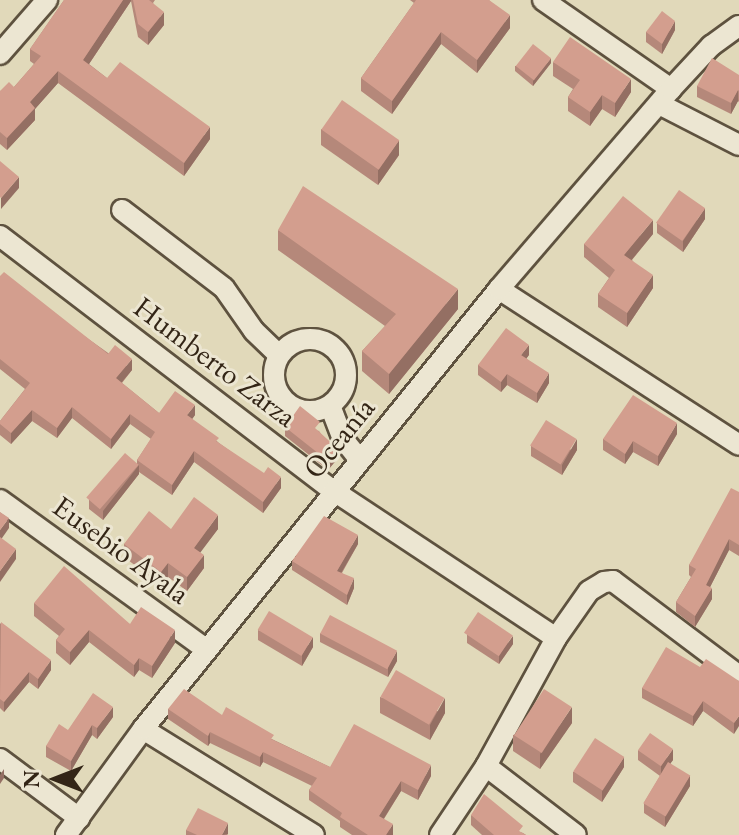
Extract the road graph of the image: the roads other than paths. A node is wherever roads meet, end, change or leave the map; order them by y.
1 (47, 0) edge
2 (543, 0) edge
3 (739, 26) edge
4 (0, 54) edge
5 (665, 96) junction
6 (739, 145) edge
7 (122, 210) dead end
8 (0, 236) edge
9 (499, 289) junction
10 (279, 355) junction
11 (331, 408) junction
12 (739, 445) edge
13 (359, 459) junction
14 (334, 491) junction
15 (0, 500) edge
16 (556, 638) junction
17 (206, 649) junction
18 (739, 676) edge
19 (143, 729) junction
20 (0, 759) edge
21 (486, 766) junction
22 (79, 818) junction
23 (66, 835) edge
24 (314, 835) edge
25 (440, 835) edge
26 (576, 835) edge

1 - 4 street
2 - 5 street
3 - 5 street, Oceanía
5 - 6 street
5 - 9 street, Oceanía
7 - 10 street
8 - 14 street, Humberto Zarza
9 - 12 street
9 - 13 street, Oceanía
10 - 11 street
10 - 11 street
11 - 13 street
13 - 14 street, Oceanía
14 - 16 street, Humberto Zarza
14 - 17 street, Oceanía
15 - 17 street, Eusebio Ayala
16 - 18 street
16 - 21 street
17 - 19 street, Oceanía
19 - 22 street, Oceanía
19 - 24 street
20 - 22 street
21 - 25 street
21 - 26 street
22 - 23 street, Oceanía

